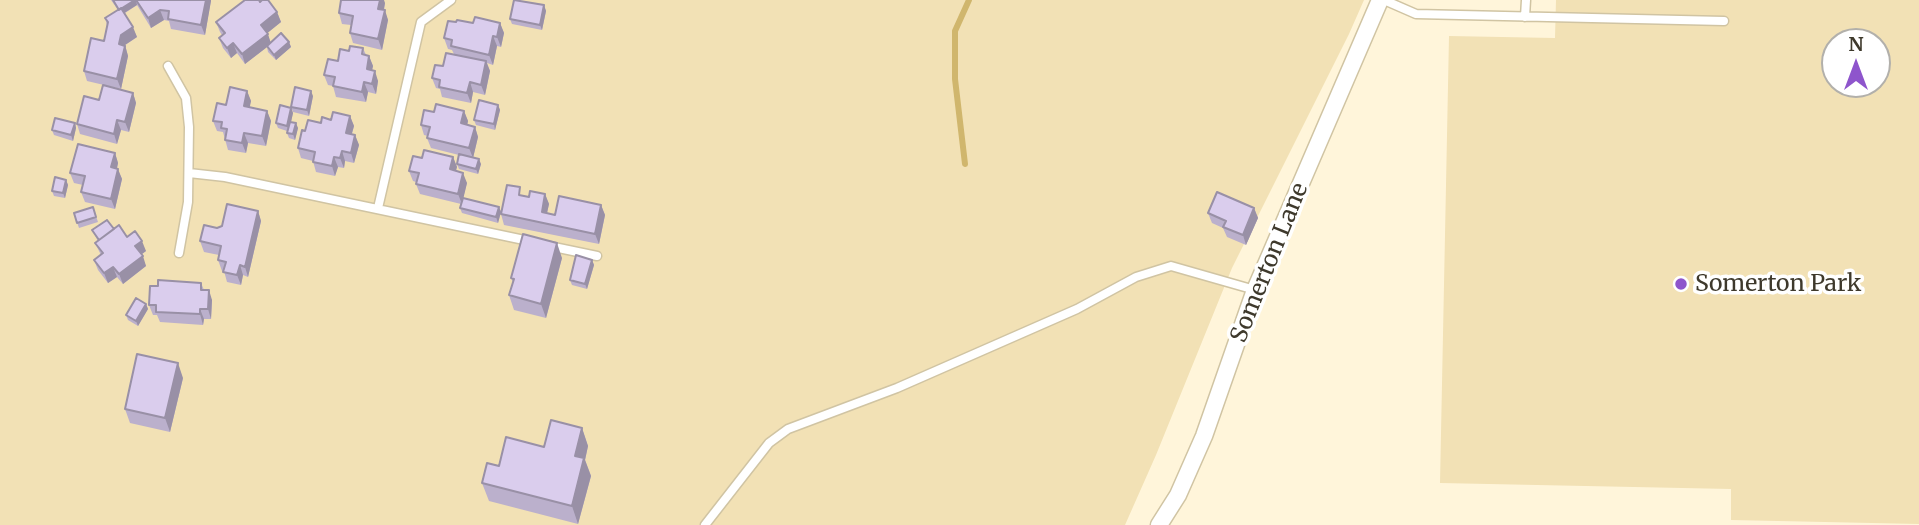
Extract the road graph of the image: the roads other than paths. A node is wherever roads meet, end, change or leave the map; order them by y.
1 (451, 0) edge
2 (1382, 0) edge
3 (1525, 0) edge
4 (1525, 17) junction
5 (1724, 21) dead end
6 (168, 66) dead end
7 (189, 173) junction
8 (378, 208) junction
9 (179, 253) dead end
10 (597, 256) dead end
11 (1255, 290) junction
12 (705, 525) edge
13 (1159, 525) edge

1 - 8 lane
2 - 4 lane
2 - 11 street, Somerton Lane
3 - 4 lane
4 - 5 lane
6 - 7 lane
7 - 8 lane
7 - 9 lane
8 - 10 lane
11 - 12 lane
11 - 13 street, Somerton Lane

